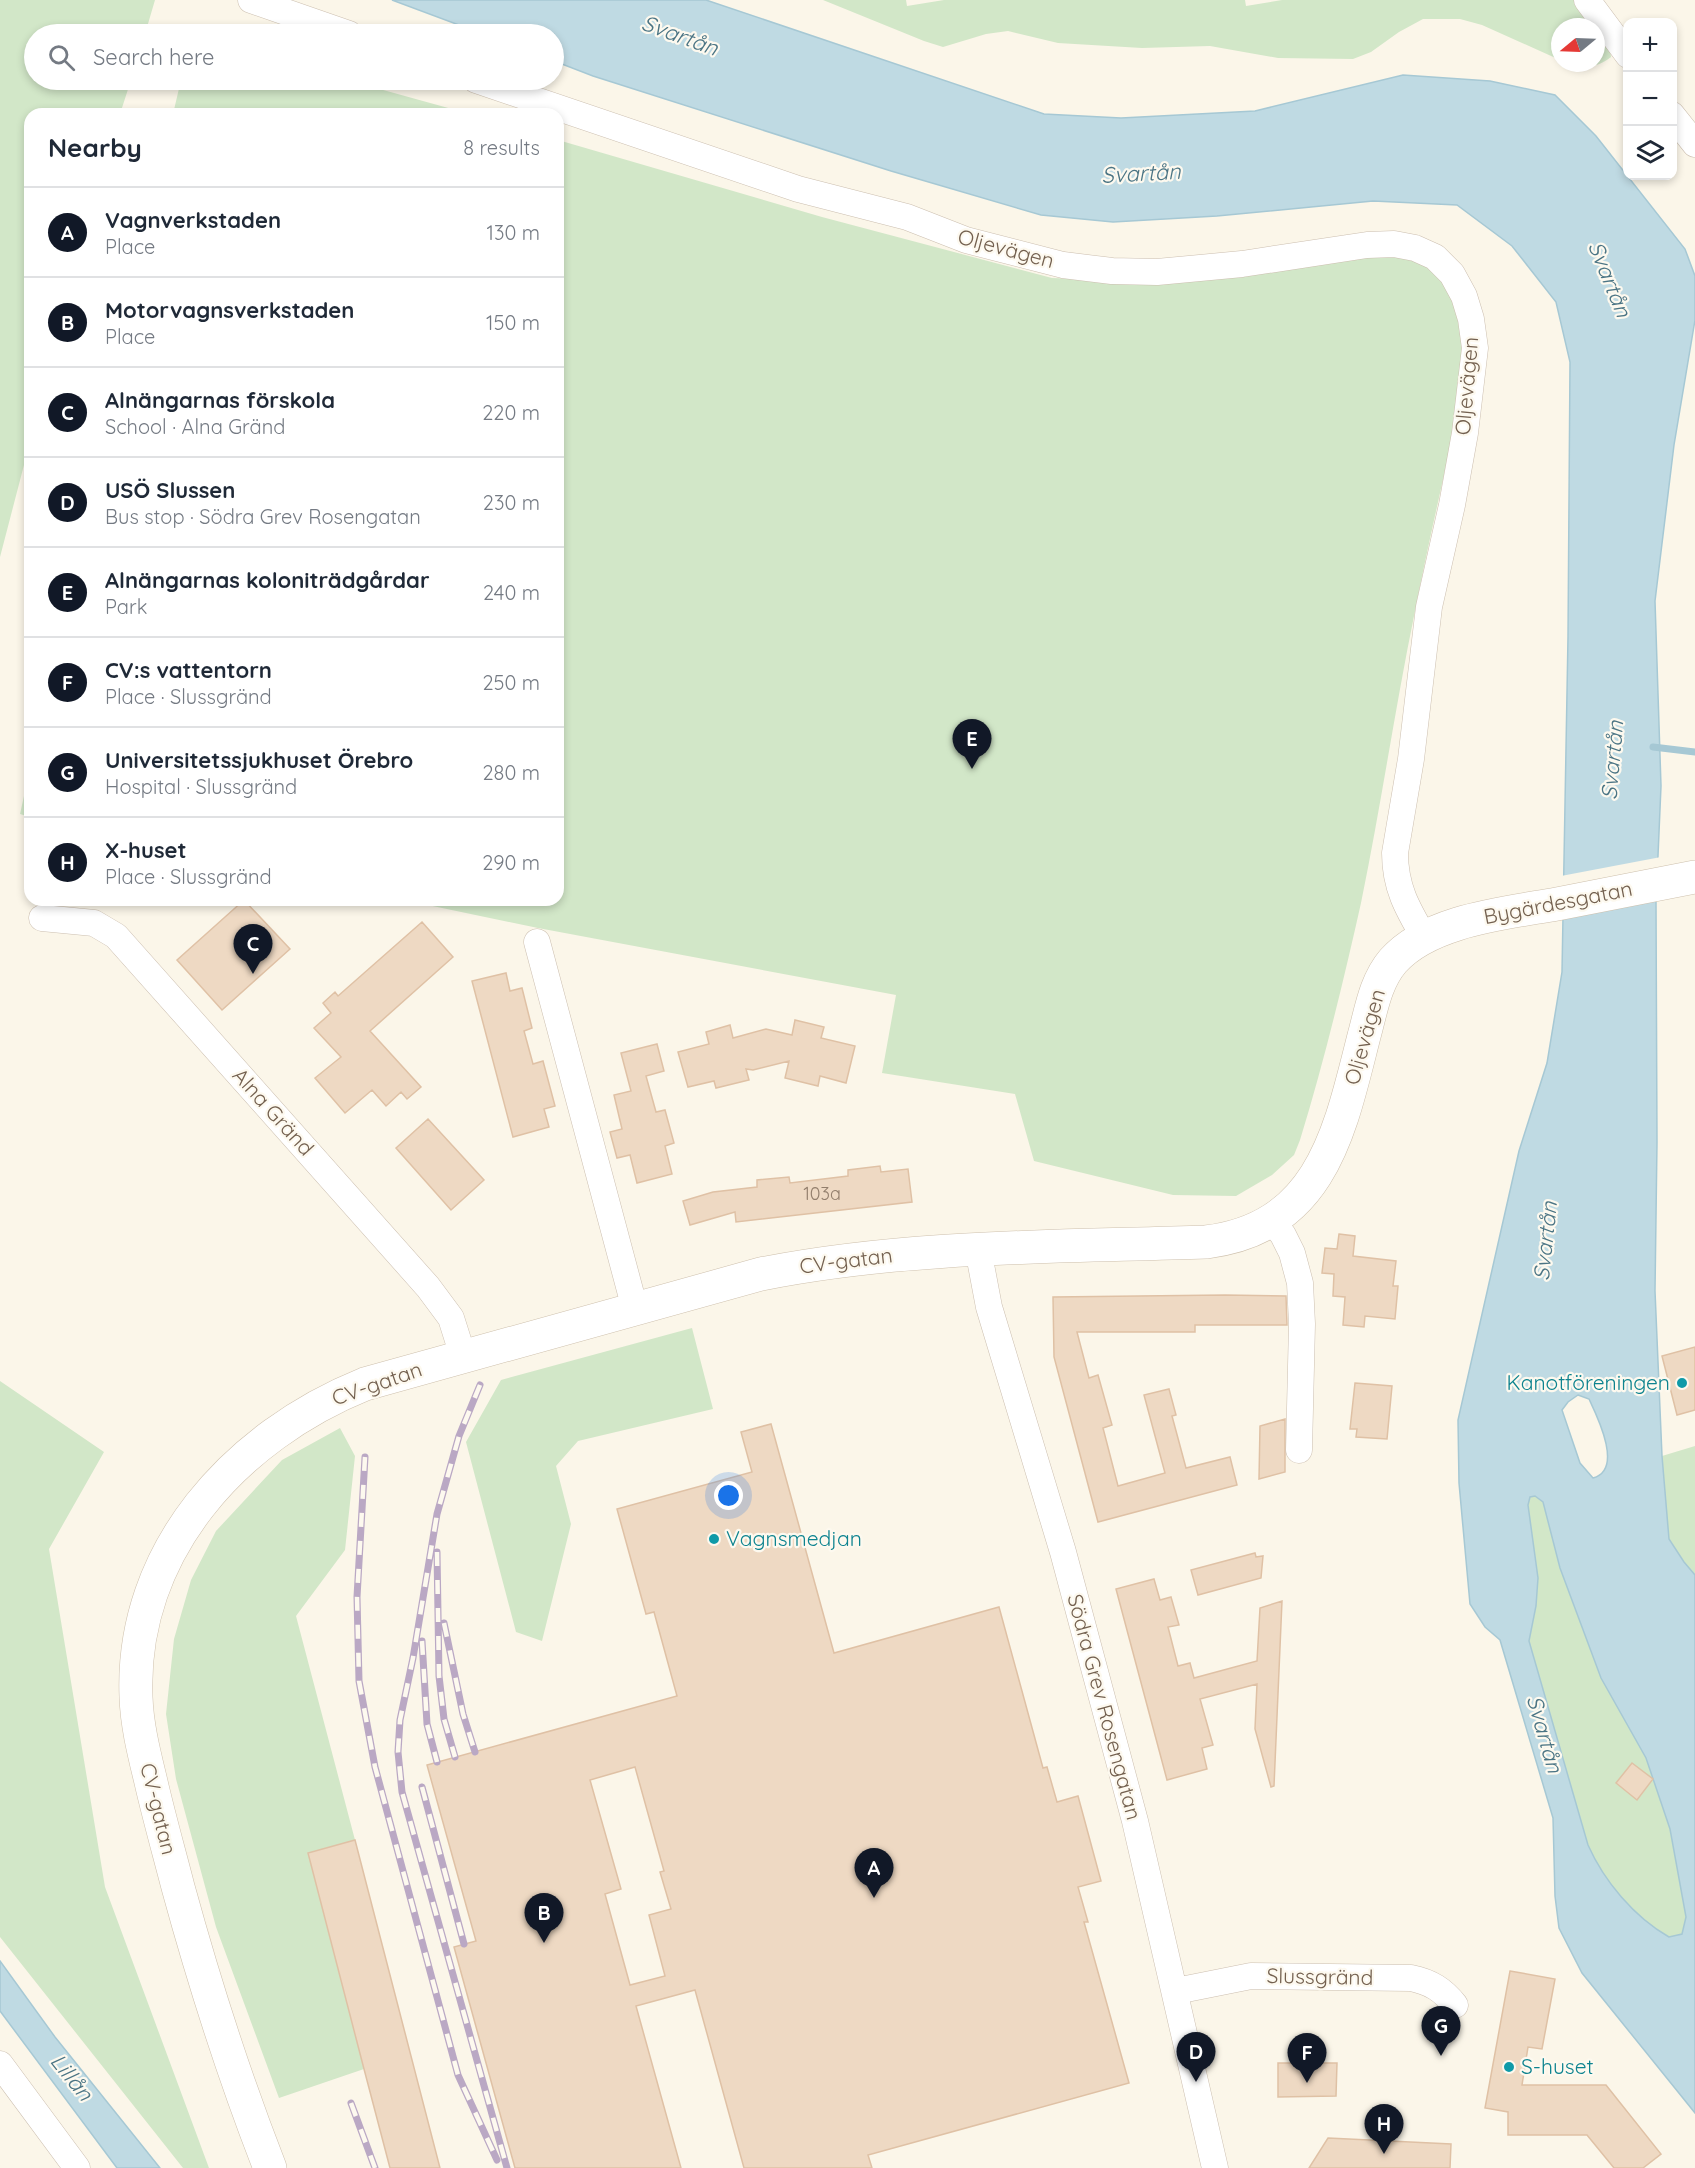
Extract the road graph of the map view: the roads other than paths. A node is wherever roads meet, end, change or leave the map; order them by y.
1 (251, 0) edge
2 (1587, 0) edge
3 (320, 24) edge
4 (1623, 48) edge
5 (506, 90) edge
6 (559, 108) edge
7 (564, 110) edge
8 (1677, 121) edge
9 (1695, 144) edge
10 (1693, 877) edge
11 (42, 918) dead end
12 (1424, 937) junction
13 (537, 942) dead end
14 (1271, 1219) junction
15 (978, 1249) junction
16 (635, 1309) junction
17 (463, 1356) junction
18 (1299, 1449) dead end
19 (1176, 1990) junction
20 (1455, 2006) dead end
21 (0, 2064) edge
22 (77, 2168) edge
23 (270, 2168) edge
24 (1215, 2168) edge

1 - 3 street
2 - 4 street
5 - 6 street, Oljevägen
7 - 12 street, Oljevägen
8 - 9 street
10 - 12 street, Bygärdesgatan
11 - 17 street, Alna Gränd
12 - 14 street, Oljevägen
13 - 16 street
14 - 15 street, CV-gatan
14 - 18 street
15 - 16 street, CV-gatan
15 - 19 street, Södra Grev Rosengatan
16 - 17 street, CV-gatan
17 - 23 street, CV-gatan
19 - 20 street, Slussgränd
19 - 24 street, Södra Grev Rosengatan
21 - 22 street

